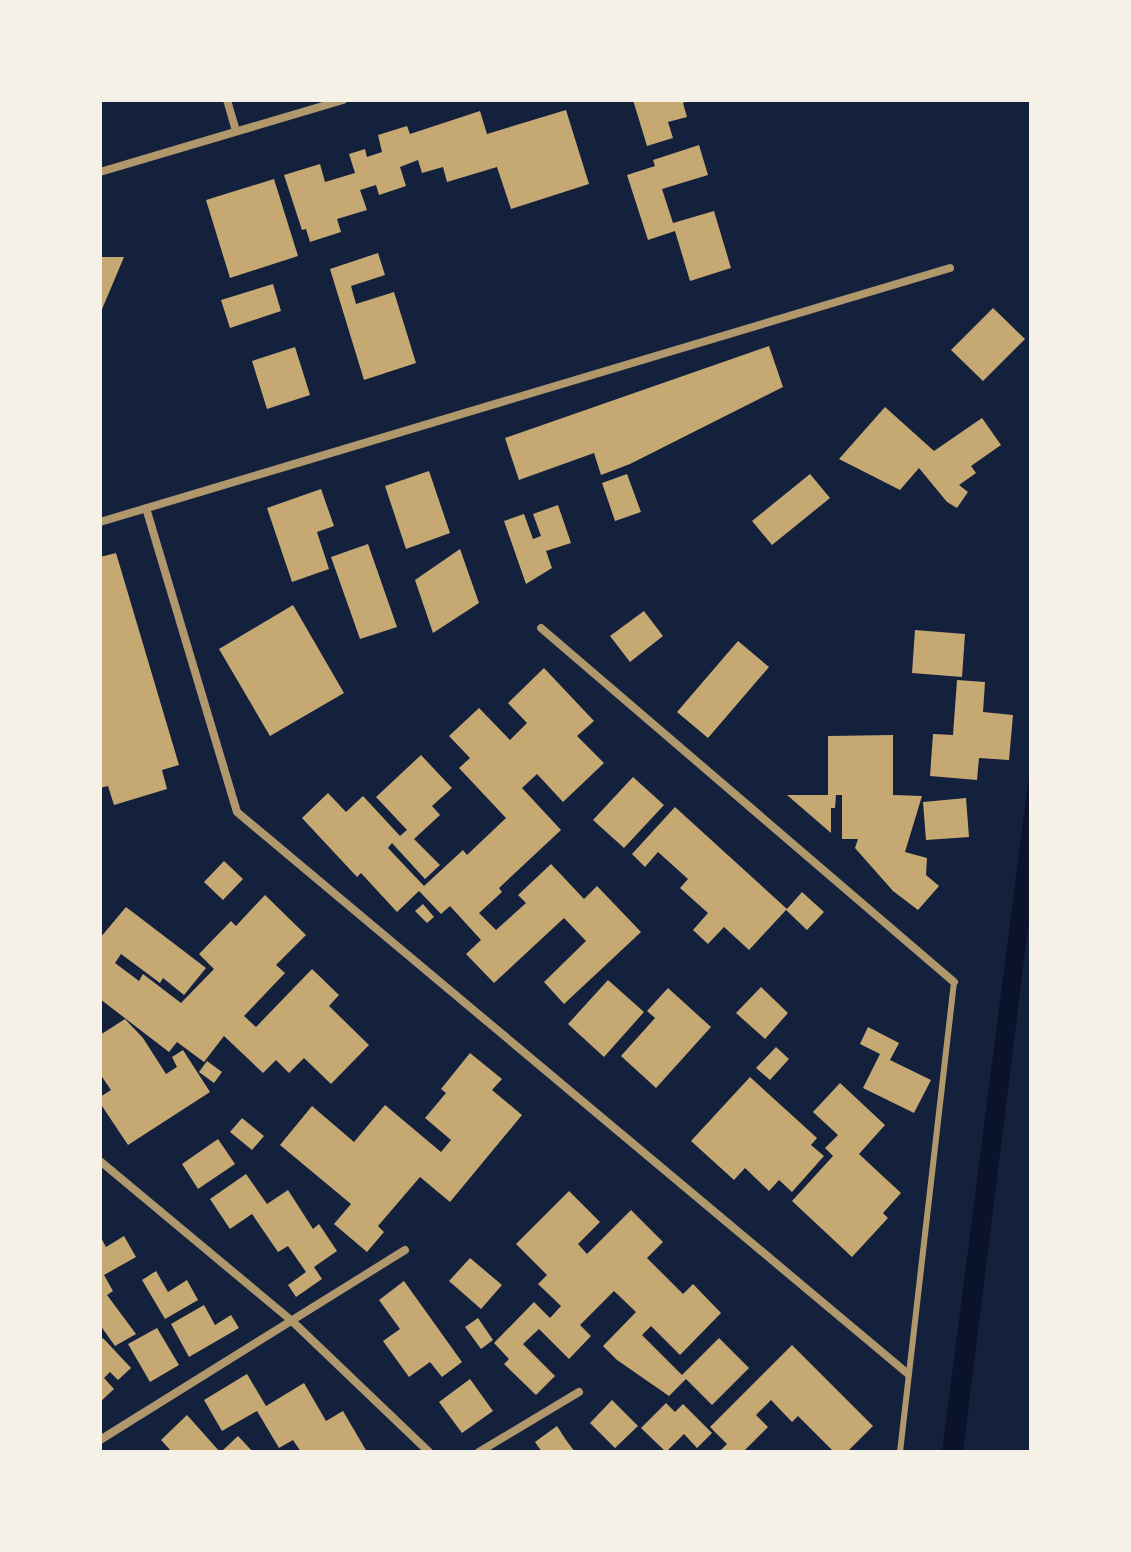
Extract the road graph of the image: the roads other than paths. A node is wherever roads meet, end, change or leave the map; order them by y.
1 (227, 100) edge
2 (343, 100) edge
3 (236, 131) junction
4 (100, 172) edge
5 (950, 268) dead end
6 (146, 508) junction
7 (100, 522) edge
8 (541, 628) dead end
9 (954, 982) joint
10 (102, 1167) edge
11 (405, 1250) dead end
12 (292, 1321) junction
13 (907, 1373) junction
14 (579, 1392) dead end
15 (100, 1440) edge
16 (429, 1452) edge
17 (479, 1452) edge
18 (900, 1452) edge

1 - 3 street
2 - 3 street
3 - 4 street
5 - 6 street
6 - 7 street
6 - 13 street
8 - 9 street
9 - 13 lane
10 - 12 street
11 - 12 street
12 - 15 street
12 - 16 street
13 - 18 lane
14 - 17 street

